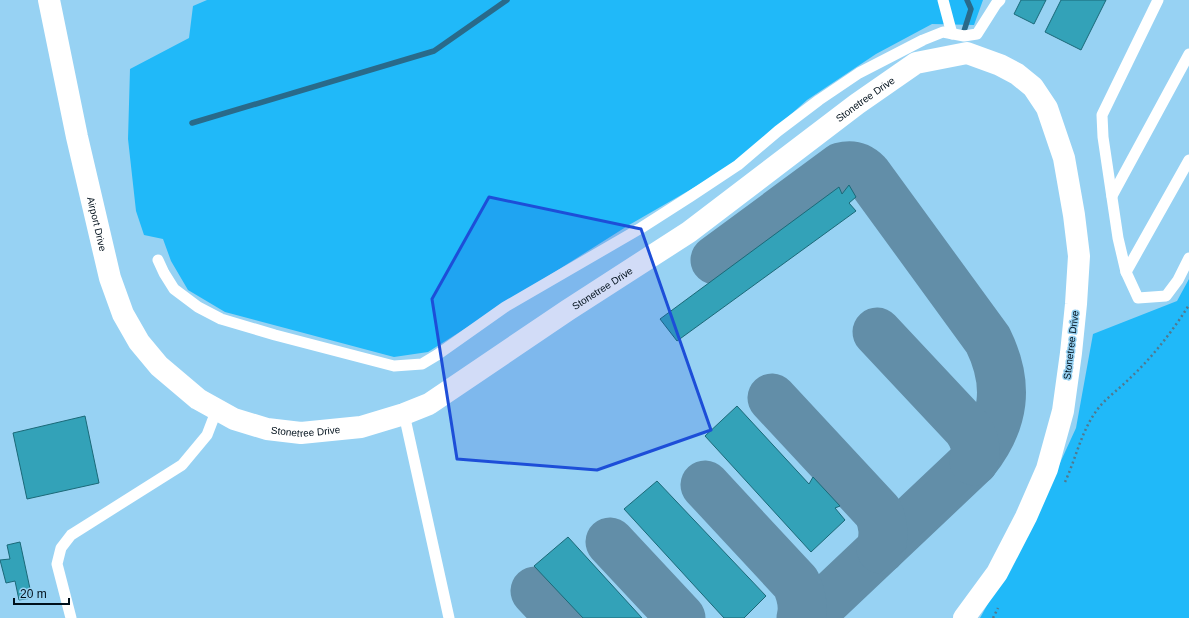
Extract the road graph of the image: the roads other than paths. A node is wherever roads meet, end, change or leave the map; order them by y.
1 (49, 0) edge
2 (943, 0) edge
3 (1000, 0) edge
4 (1158, 0) edge
5 (952, 34) junction
6 (1189, 54) edge
7 (1189, 160) edge
8 (1112, 196) junction
9 (1189, 258) edge
10 (158, 260) dead end
11 (1126, 272) junction
12 (217, 409) junction
13 (404, 414) junction
14 (71, 618) edge
15 (449, 618) edge
16 (964, 618) edge

1 - 12 street, Airport Drive
2 - 5 lane
3 - 5 lane
4 - 8 lane
5 - 10 lane
6 - 8 lane
7 - 11 lane
8 - 11 lane
9 - 11 lane
12 - 13 street, Stonetree Drive
12 - 14 lane
13 - 15 lane
13 - 16 street, Stonetree Drive

